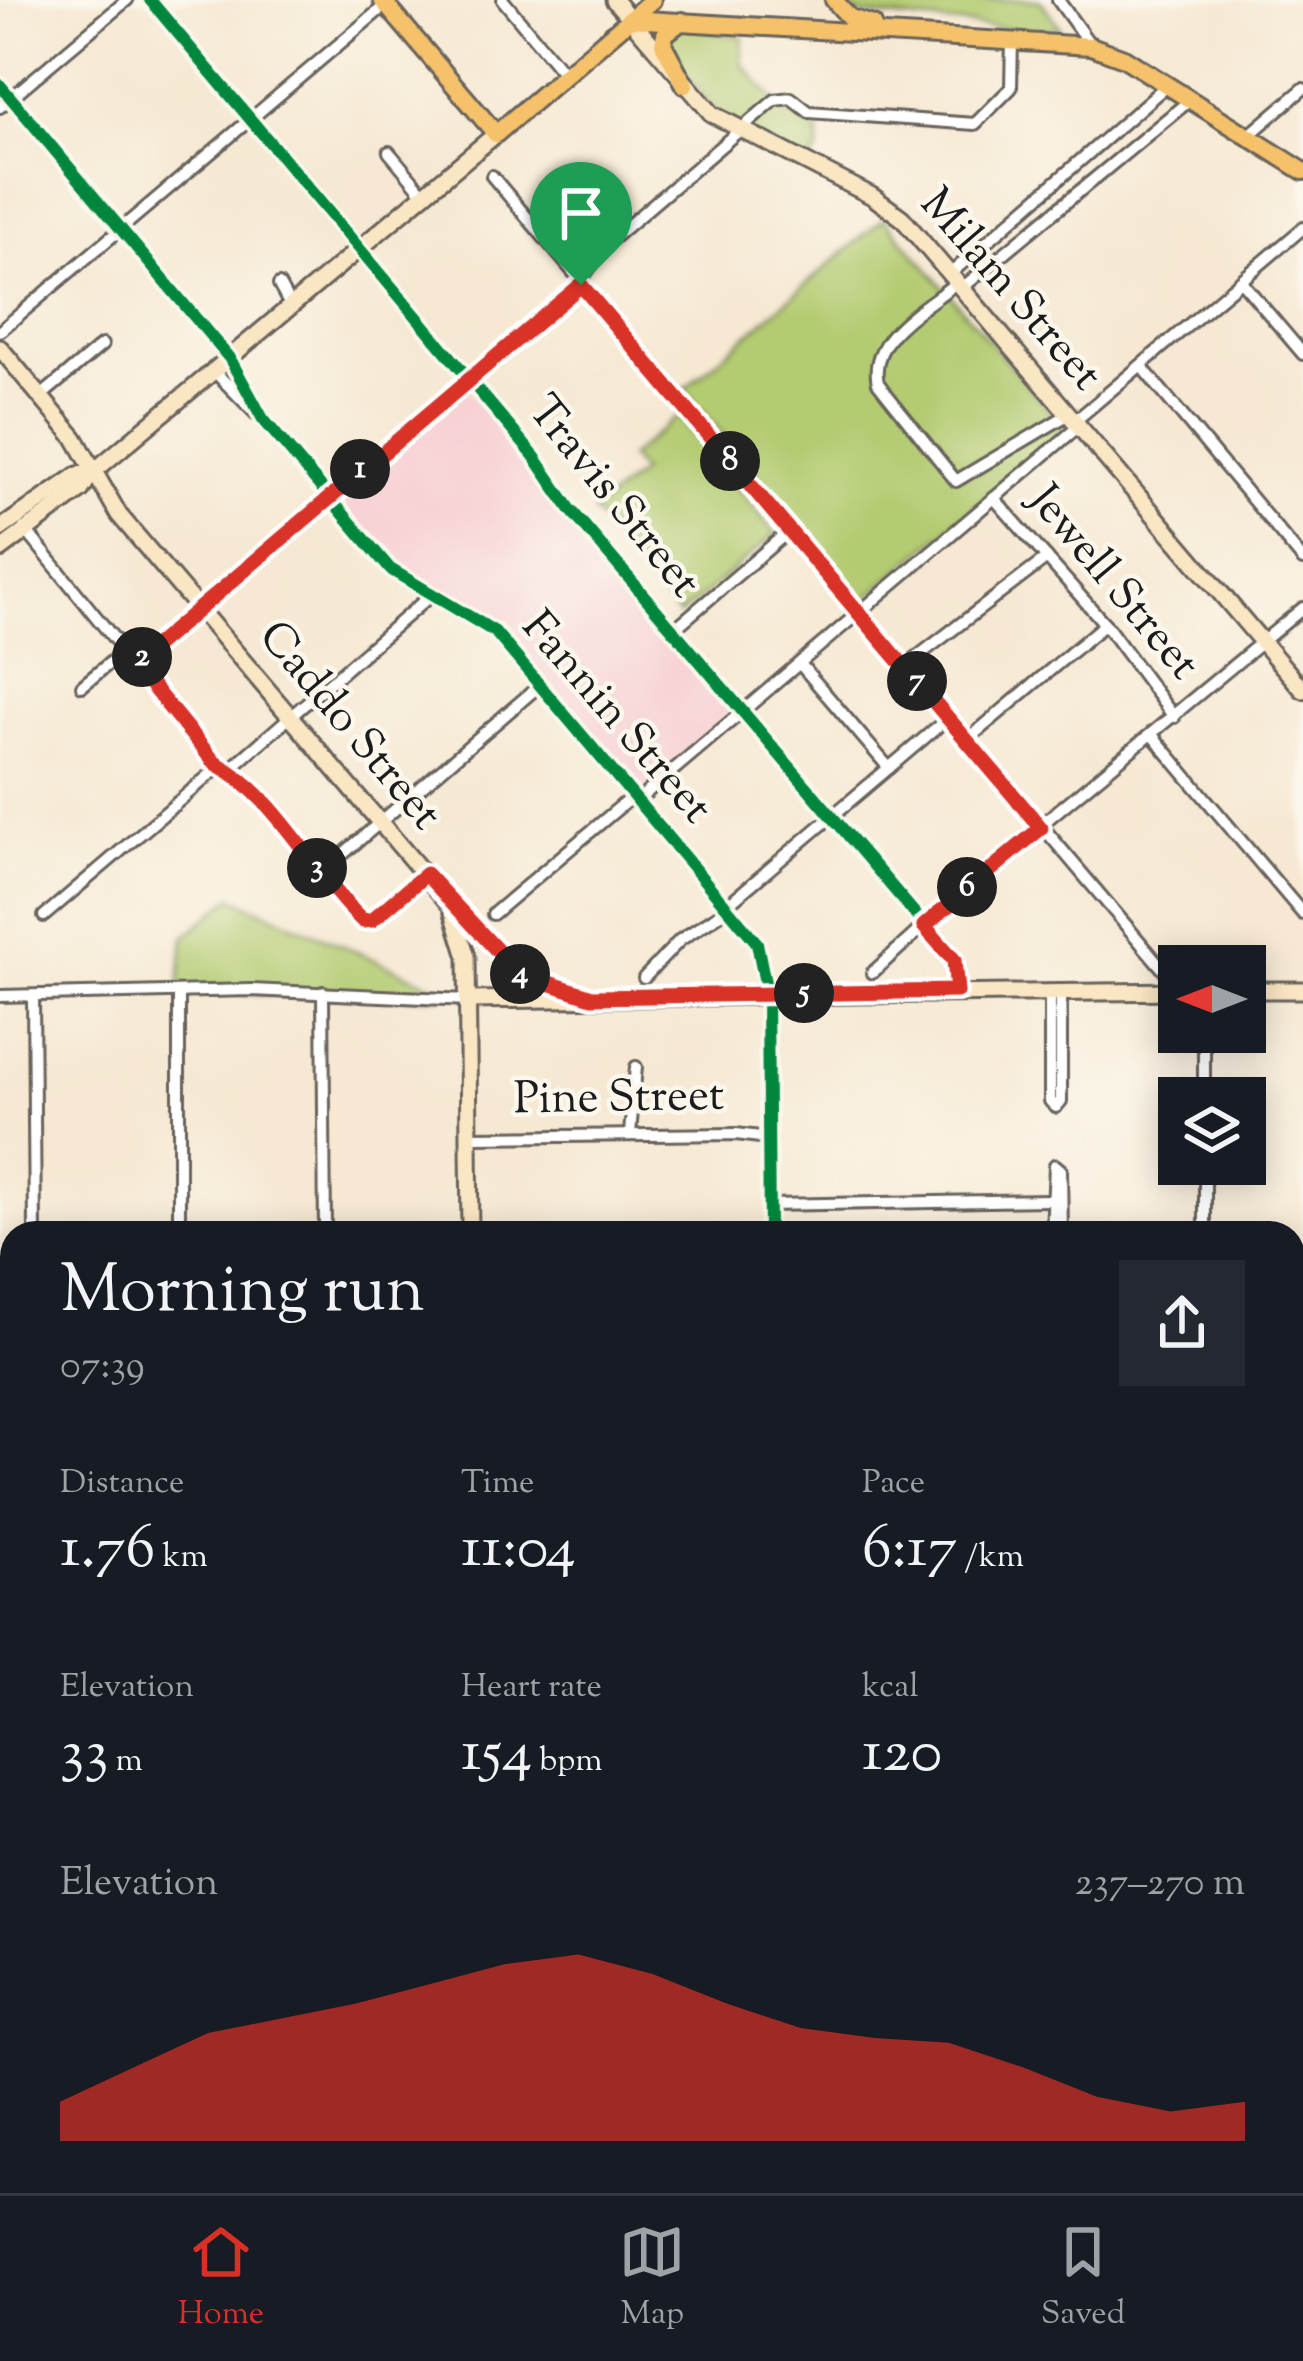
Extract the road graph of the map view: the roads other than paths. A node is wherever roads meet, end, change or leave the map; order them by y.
1 (127, 0) edge
2 (150, 0) edge
3 (503, 0) edge
4 (614, 0) edge
5 (652, 0) edge
6 (832, 0) edge
7 (1058, 0) edge
8 (386, 2) edge
9 (629, 19) junction
10 (682, 21) junction
11 (817, 28) junction
12 (885, 30) junction
13 (1012, 40) junction
14 (1091, 46) junction
15 (565, 75) junction
16 (685, 85) junction
17 (1167, 85) junction
18 (0, 86) edge
19 (1303, 89) edge
20 (11, 98) junction
21 (1190, 100) junction
22 (0, 107) edge
23 (251, 119) junction
24 (739, 132) junction
25 (496, 134) junction
26 (1248, 136) junction
27 (389, 152) dead end
28 (473, 153) junction
29 (1303, 171) edge
30 (424, 194) junction
31 (1303, 228) edge
32 (122, 229) junction
33 (361, 249) junction
34 (956, 281) junction
35 (1241, 281) junction
36 (580, 284) junction
37 (279, 285) dead end
38 (292, 307) junction
39 (0, 332) edge
40 (102, 345) dead end
41 (0, 348) edge
42 (1303, 354) edge
43 (230, 359) junction
44 (1141, 366) junction
45 (215, 372) junction
46 (468, 378) junction
47 (41, 396) junction
48 (263, 419) junction
49 (1074, 420) junction
50 (92, 472) junction
51 (328, 497) junction
52 (994, 498) junction
53 (22, 524) junction
54 (0, 529) edge
55 (789, 531) junction
56 (0, 550) edge
57 (1047, 557) junction
58 (1303, 560) edge
59 (431, 595) junction
60 (199, 606) junction
61 (1303, 608) edge
62 (859, 613) junction
63 (1105, 624) junction
64 (673, 630) junction
65 (1263, 642) junction
66 (124, 651) junction
67 (134, 664) junction
68 (801, 665) junction
69 (905, 667) junction
70 (540, 685) junction
71 (82, 686) dead end
72 (1303, 690) edge
73 (742, 712) junction
74 (291, 714) junction
75 (1174, 717) junction
76 (949, 718) junction
77 (1152, 735) junction
78 (967, 740) junction
79 (225, 768) junction
80 (889, 768) junction
81 (636, 798) junction
82 (831, 818) junction
83 (380, 819) junction
84 (1041, 828) junction
85 (321, 873) junction
86 (426, 874) junction
87 (444, 895) junction
88 (728, 906) junction
89 (494, 914) dead end
90 (1303, 914) edge
91 (44, 916) dead end
92 (924, 926) junction
93 (1158, 965) edge
94 (872, 974) dead end
95 (644, 978) dead end
96 (1158, 990) edge
97 (1266, 990) edge
98 (1303, 990) edge
99 (957, 991) junction
100 (1055, 991) junction
101 (323, 992) junction
102 (179, 993) junction
103 (767, 993) junction
104 (0, 996) edge
105 (33, 996) junction
106 (592, 997) junction
107 (468, 1000) junction
108 (636, 1066) dead end
109 (630, 1133) junction
110 (470, 1137) junction
111 (768, 1138) junction
112 (1205, 1185) edge
113 (1051, 1200) junction
114 (769, 1205) junction
115 (35, 1221) edge
116 (179, 1221) edge
117 (325, 1221) edge
118 (470, 1221) edge
119 (769, 1221) edge
120 (1052, 1221) edge
121 (1061, 1221) edge
122 (1205, 1221) edge

1 - 20 street
2 - 23 street, Travis Street
3 - 15 street
4 - 9 main road, Milam Street
5 - 9 main road
6 - 11 main road
6 - 12 main road
7 - 14 street
8 - 23 street
8 - 25 main road
9 - 10 main road
9 - 15 main road
9 - 16 main road, Milam Street
10 - 11 main road
10 - 16 main road
11 - 12 main road
12 - 13 main road
13 - 14 main road
13 - 24 street
14 - 17 main road
15 - 25 main road
16 - 24 main road, Milam Street
17 - 21 main road
17 - 34 street
18 - 20 street, Fannin Street
19 - 26 street
20 - 22 street
20 - 32 street, Fannin Street
21 - 26 main road
21 - 34 street
23 - 32 street
23 - 33 street, Travis Street
24 - 34 main road, Milam Street
24 - 36 street
25 - 28 main road
26 - 29 main road
27 - 30 street
28 - 30 main road
28 - 36 street
30 - 33 main road
31 - 35 street
32 - 39 street
32 - 43 street, Fannin Street
33 - 38 main road
33 - 46 street, Travis Street
34 - 49 main road, Milam Street
34 - 49 street
35 - 42 street
35 - 44 street
36 - 46 street
36 - 55 street
37 - 38 street
38 - 43 main road
40 - 47 street
41 - 47 main road, Caddo Street
43 - 45 main road
43 - 48 street, Fannin Street
44 - 49 street
44 - 58 street
45 - 48 street, Fannin Street
45 - 50 main road
46 - 51 street
46 - 64 street, Travis Street
47 - 50 main road, Caddo Street
48 - 51 street, Fannin Street
49 - 52 street
49 - 65 main road, Milam Street
50 - 53 main road
50 - 60 main road, Caddo Street
51 - 59 street, Fannin Street
51 - 60 street
52 - 57 street, Jewell Street
52 - 62 street
53 - 54 main road
53 - 56 main road
53 - 66 street
55 - 62 street
55 - 64 street
57 - 63 street, Jewell Street
57 - 69 street
59 - 70 street, Fannin Street
59 - 74 street
60 - 67 street
60 - 74 main road, Caddo Street
61 - 65 street
62 - 68 street
62 - 69 street
63 - 75 street, Jewell Street
63 - 78 street
64 - 73 street, Travis Street
65 - 72 main road, Milam Street
65 - 75 street
66 - 67 street
66 - 71 street
67 - 79 street
68 - 73 street
68 - 80 street
69 - 76 street
70 - 81 street, Fannin Street
70 - 83 street
73 - 81 street
73 - 82 street, Travis Street
74 - 79 street
74 - 83 main road, Caddo Street
75 - 77 street
76 - 78 street
76 - 80 street
77 - 84 street
77 - 90 street, Jewell Street
78 - 84 street
79 - 85 street
79 - 91 street
80 - 82 street
81 - 88 street, Fannin Street
81 - 89 street
82 - 88 street
82 - 92 street, Travis Street
83 - 85 street
83 - 86 main road, Caddo Street
84 - 92 street
84 - 93 street
85 - 86 street
86 - 87 main road, Caddo Street
87 - 106 main road
87 - 107 main road, Caddo Street
88 - 95 street
88 - 103 street, Fannin Street
92 - 94 street
92 - 99 street, Travis Street
96 - 100 main road
97 - 98 main road
99 - 100 main road
99 - 103 main road
100 - 100 street
101 - 102 street
101 - 107 street
101 - 117 street
102 - 105 street
102 - 116 street
103 - 106 main road
103 - 111 street, Fannin Street
104 - 105 street
105 - 115 street
106 - 107 main road
107 - 110 main road, Caddo Street
108 - 109 street
109 - 110 street, Pine Street
109 - 111 street, Pine Street
110 - 118 main road, Caddo Street
111 - 114 street, Fannin Street
112 - 122 street
113 - 114 street
113 - 120 street
113 - 121 street
114 - 119 street, Fannin Street

